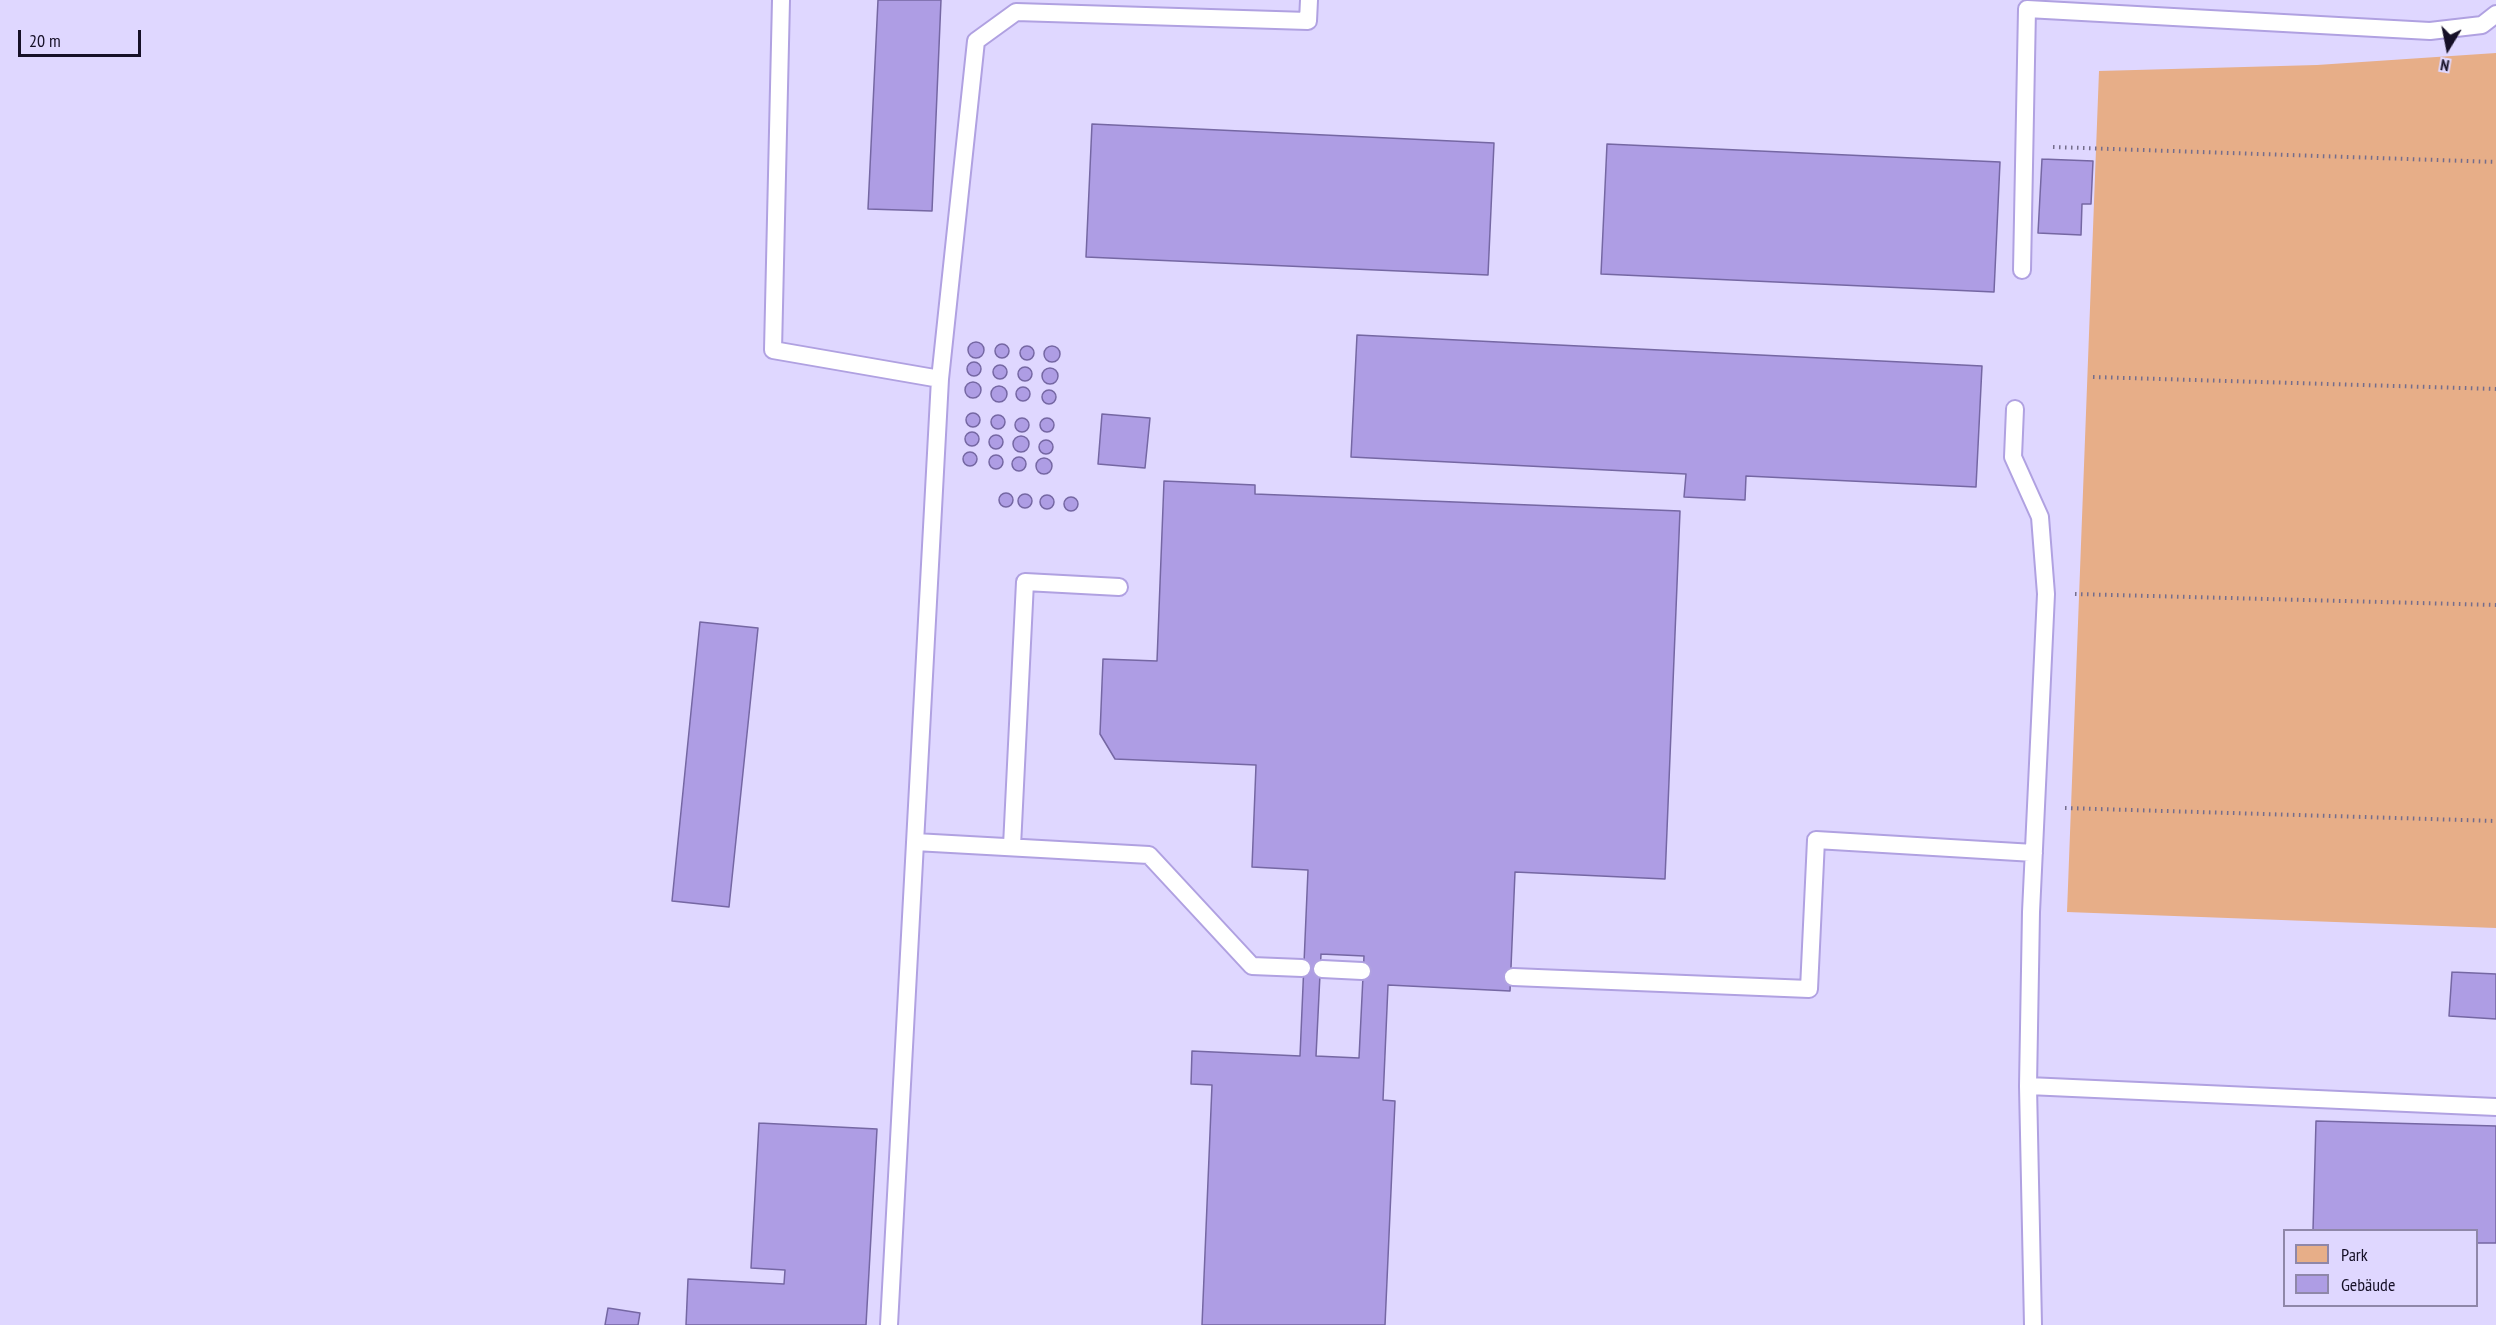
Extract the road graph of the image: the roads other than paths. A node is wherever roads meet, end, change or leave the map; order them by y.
1 (781, 0) edge
2 (1309, 0) edge
3 (2496, 14) edge
4 (2022, 270) dead end
5 (940, 379) junction
6 (2015, 409) dead end
7 (1119, 587) dead end
8 (915, 842) junction
9 (1011, 846) junction
10 (2034, 853) junction
11 (1302, 968) dead end
12 (1322, 969) dead end
13 (1362, 970) dead end
14 (1513, 977) dead end
15 (2028, 1086) junction
16 (2496, 1107) edge
17 (889, 1325) edge
18 (2033, 1325) edge

1 - 5 lane
2 - 5 lane
3 - 4 lane
5 - 8 lane
6 - 10 lane
7 - 9 lane
8 - 9 lane
8 - 17 lane
9 - 11 lane
10 - 14 lane
10 - 15 lane
12 - 13 lane
15 - 16 lane
15 - 18 lane

